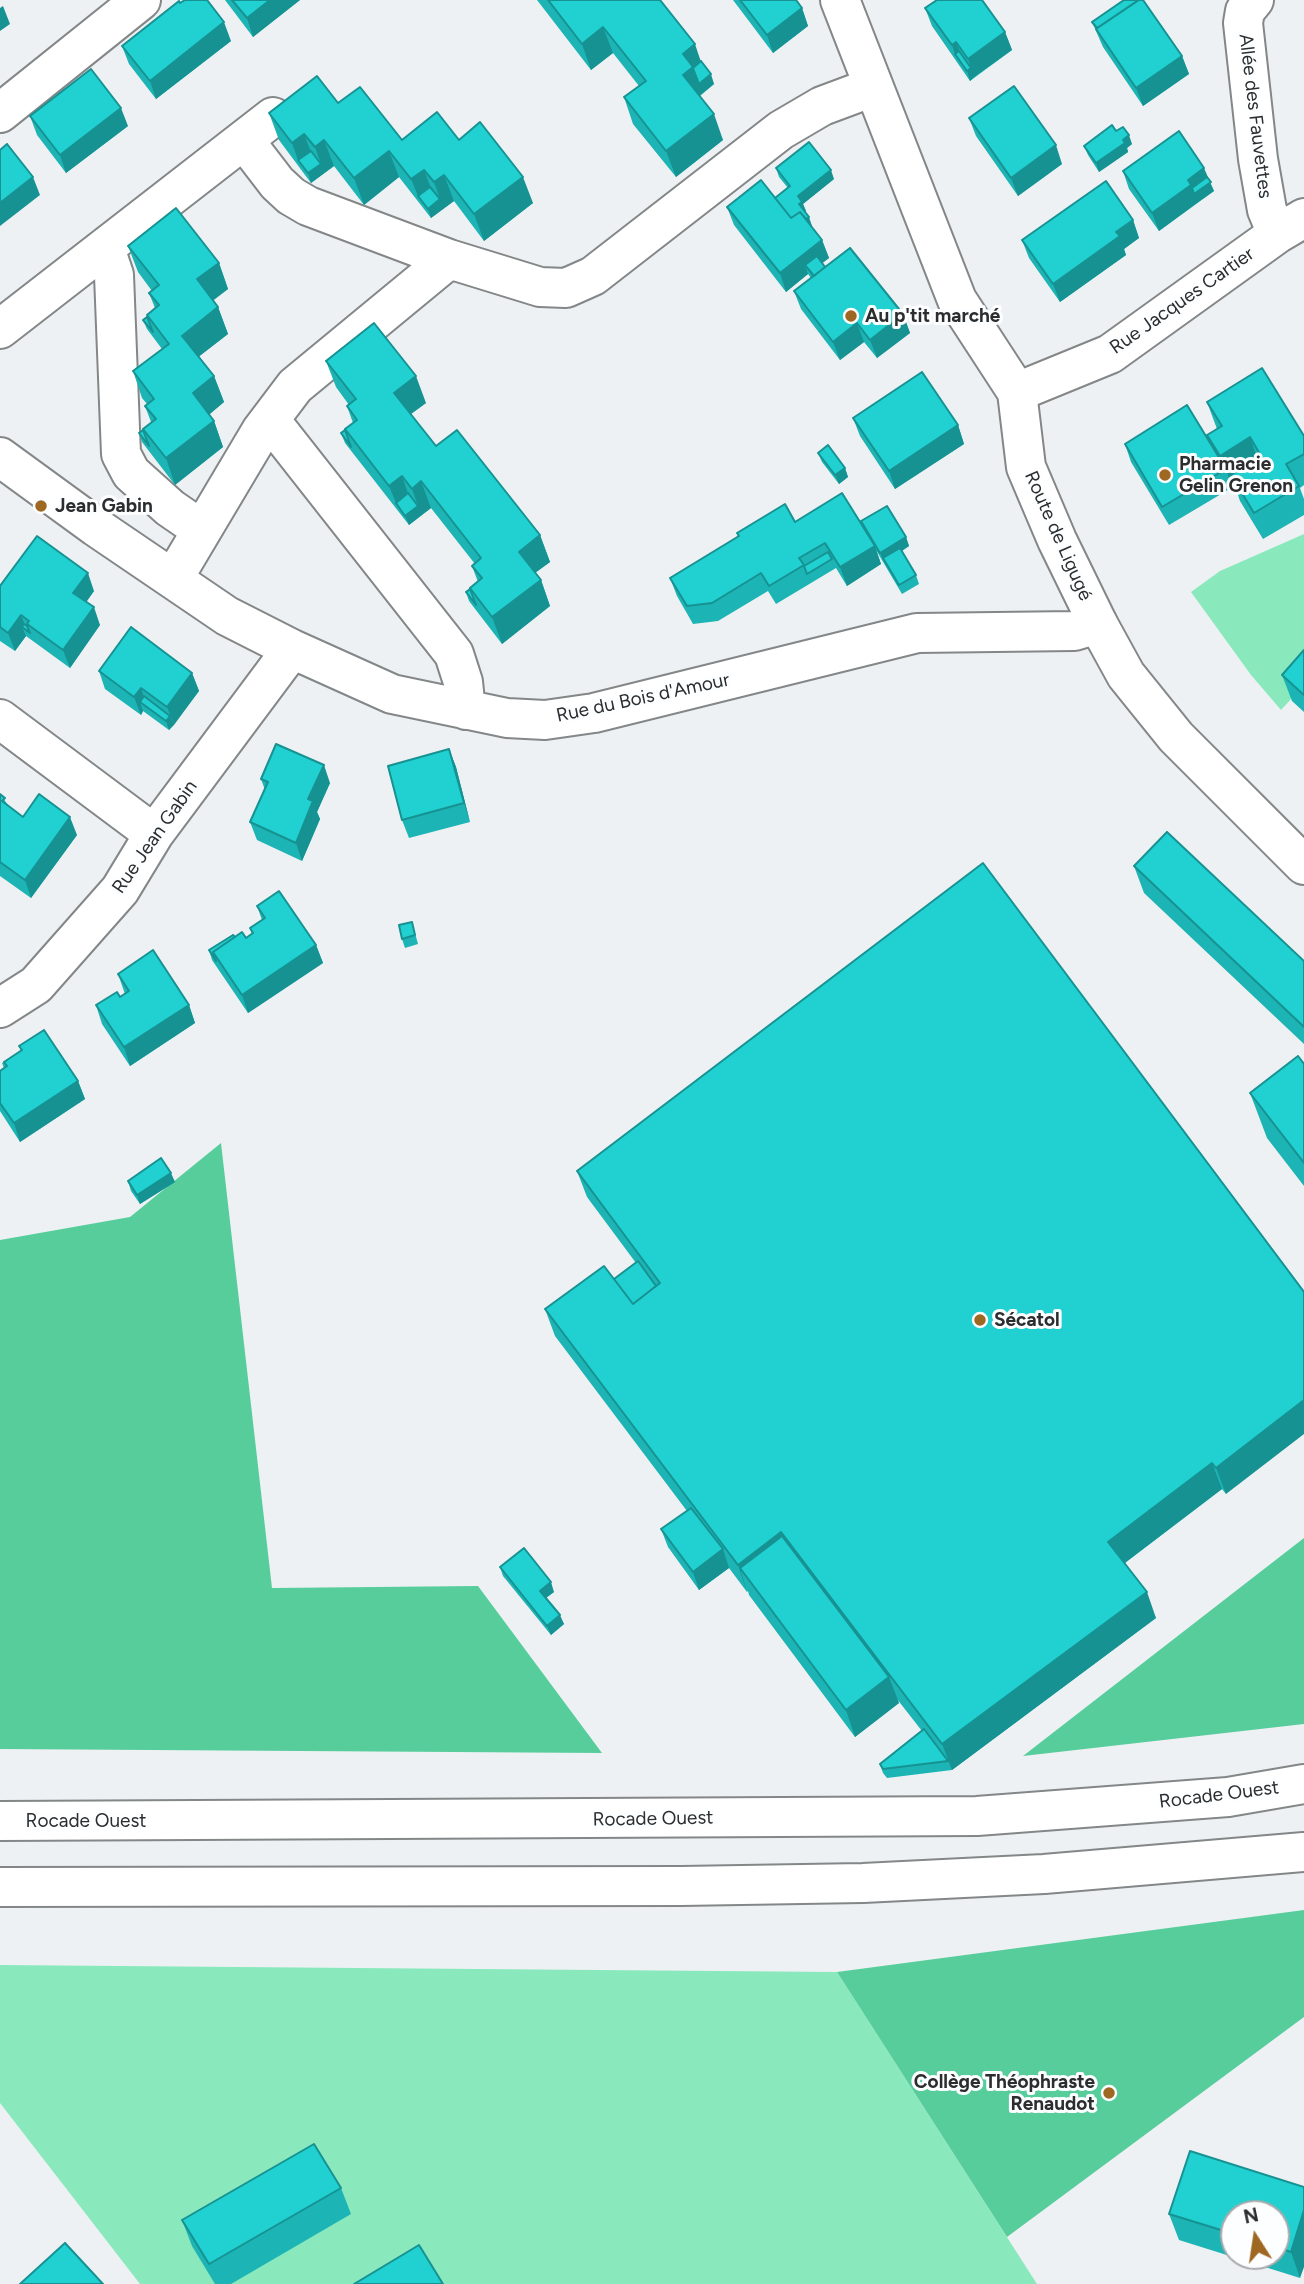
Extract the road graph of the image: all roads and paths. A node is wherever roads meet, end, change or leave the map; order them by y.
1 (141, 0) edge
2 (840, 0) edge
3 (1254, 0) edge
4 (873, 87) junction
5 (0, 113) edge
6 (273, 117) edge
7 (244, 140) junction
8 (1290, 226) edge
9 (105, 248) junction
10 (449, 259) junction
11 (0, 329) edge
12 (1017, 392) junction
13 (270, 420) junction
14 (0, 457) edge
15 (202, 530) junction
16 (173, 579) junction
17 (1098, 624) junction
18 (292, 649) junction
19 (466, 710) junction
20 (0, 719) edge
21 (155, 834) junction
22 (1304, 865) edge
23 (0, 1008) edge
24 (1304, 1784) edge
25 (0, 1821) edge
26 (1304, 1852) edge
27 (0, 1887) edge

1 - 5 street
2 - 4 street, Route de Ligugé
3 - 8 street, Allée des Fauvettes
4 - 10 street
4 - 12 street, Route de Ligugé
6 - 7 street
7 - 9 street
7 - 10 street
8 - 12 street, Rue Jacques Cartier
9 - 11 street
9 - 15 street
10 - 13 street
12 - 17 street, Route de Ligugé
13 - 15 street
13 - 19 street
14 - 16 street, Rue du Bois d'Amour
15 - 16 street
16 - 18 street, Rue du Bois d'Amour
17 - 19 street, Rue du Bois d'Amour
17 - 22 street, Route de Ligugé
18 - 19 street, Rue du Bois d'Amour
18 - 21 street, Rue Jean Gabin
20 - 21 street
21 - 23 street, Rue Jean Gabin
24 - 25 street, Rocade Ouest
26 - 27 street

